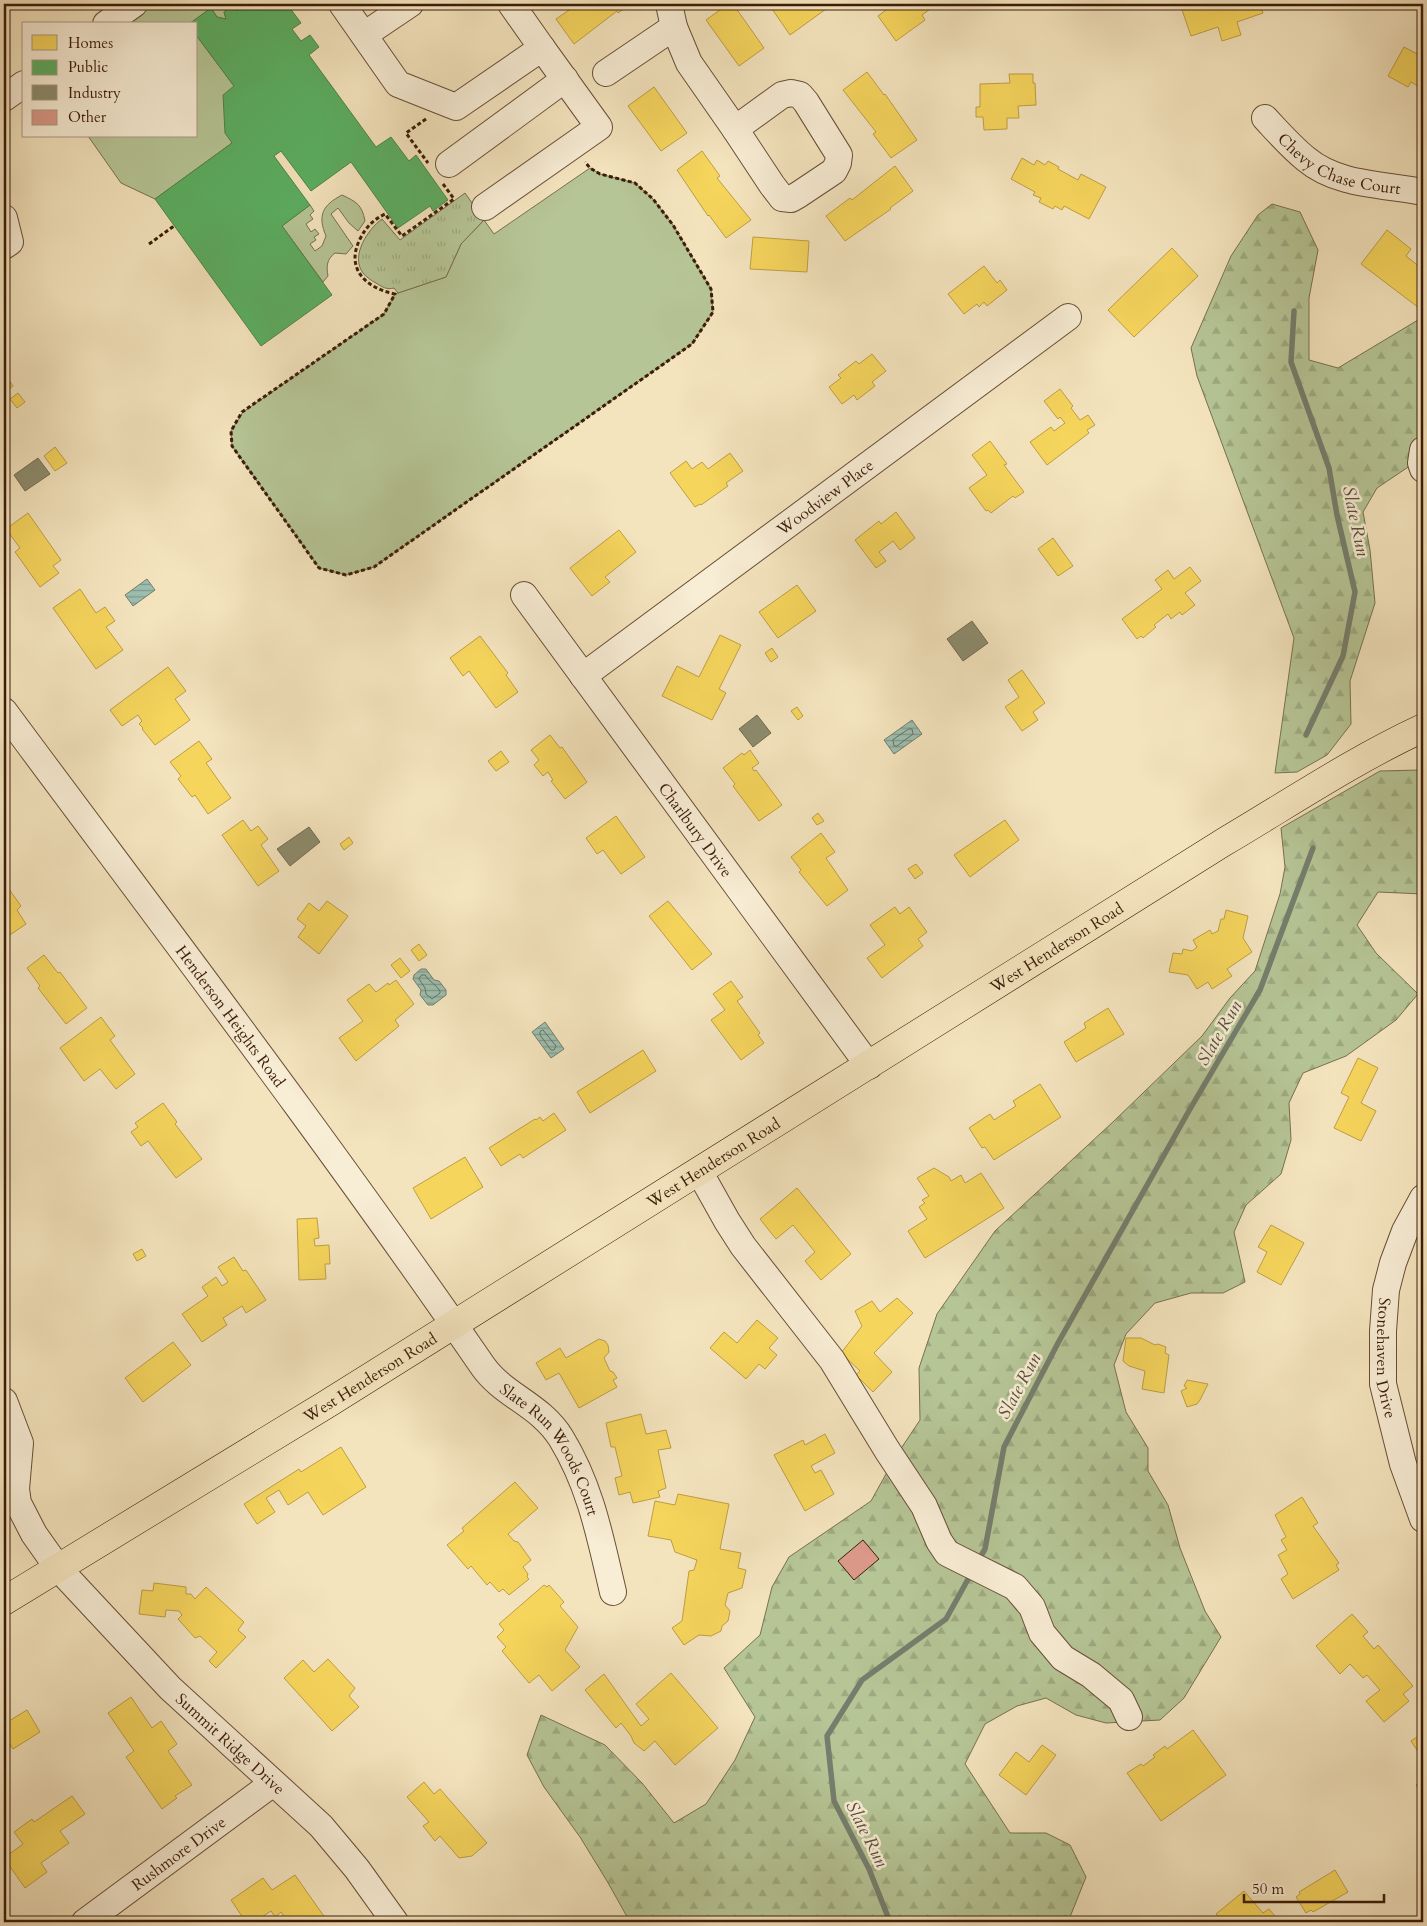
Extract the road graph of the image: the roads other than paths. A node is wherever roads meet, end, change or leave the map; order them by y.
1 (134, 4) edge
2 (342, 4) edge
3 (410, 4) edge
4 (512, 4) edge
5 (672, 16) edge
6 (109, 22) edge
7 (364, 35) junction
8 (542, 48) junction
9 (606, 73) dead end
10 (565, 80) junction
11 (22, 85) edge
12 (4, 98) edge
13 (1265, 118) dead end
14 (735, 129) dead end
15 (440, 170) road end
16 (1423, 192) edge
17 (485, 207) dead end
18 (4, 218) edge
19 (4, 246) edge
20 (1068, 317) dead end
21 (1423, 450) edge
22 (1423, 469) edge
23 (524, 595) dead end
24 (584, 676) junction
25 (4, 711) edge
26 (1423, 728) edge
27 (868, 1066) junction
28 (700, 1171) junction
29 (1423, 1198) edge
30 (454, 1324) junction
31 (4, 1401) edge
32 (1423, 1519) edge
33 (58, 1568) junction
34 (613, 1592) dead end
35 (4, 1601) edge
36 (1129, 1717) dead end
37 (273, 1783) junction
38 (85, 1922) edge
39 (395, 1922) edge

1 - 6 street
2 - 7 street
3 - 7 street
4 - 8 street
5 - 9 street
5 - 14 street
7 - 8 street
8 - 10 street
10 - 15 street
10 - 17 street
11 - 12 street
13 - 16 street, Chevy Chase Court
18 - 19 street
20 - 24 street, Woodview Place
21 - 22 street
23 - 24 street, Charlbury Drive
24 - 27 street, Charlbury Drive
25 - 30 street, Henderson Heights Road
26 - 27 main road, West Henderson Road
27 - 28 main road, West Henderson Road
28 - 30 main road, West Henderson Road
28 - 36 street
29 - 32 street, Stonehaven Drive
30 - 33 main road, West Henderson Road
30 - 34 street, Slate Run Woods Court
31 - 33 street, Summit Ridge Drive
33 - 35 main road, West Henderson Road
33 - 37 street, Summit Ridge Drive
37 - 38 street, Rushmore Drive
37 - 39 street, Summit Ridge Drive

